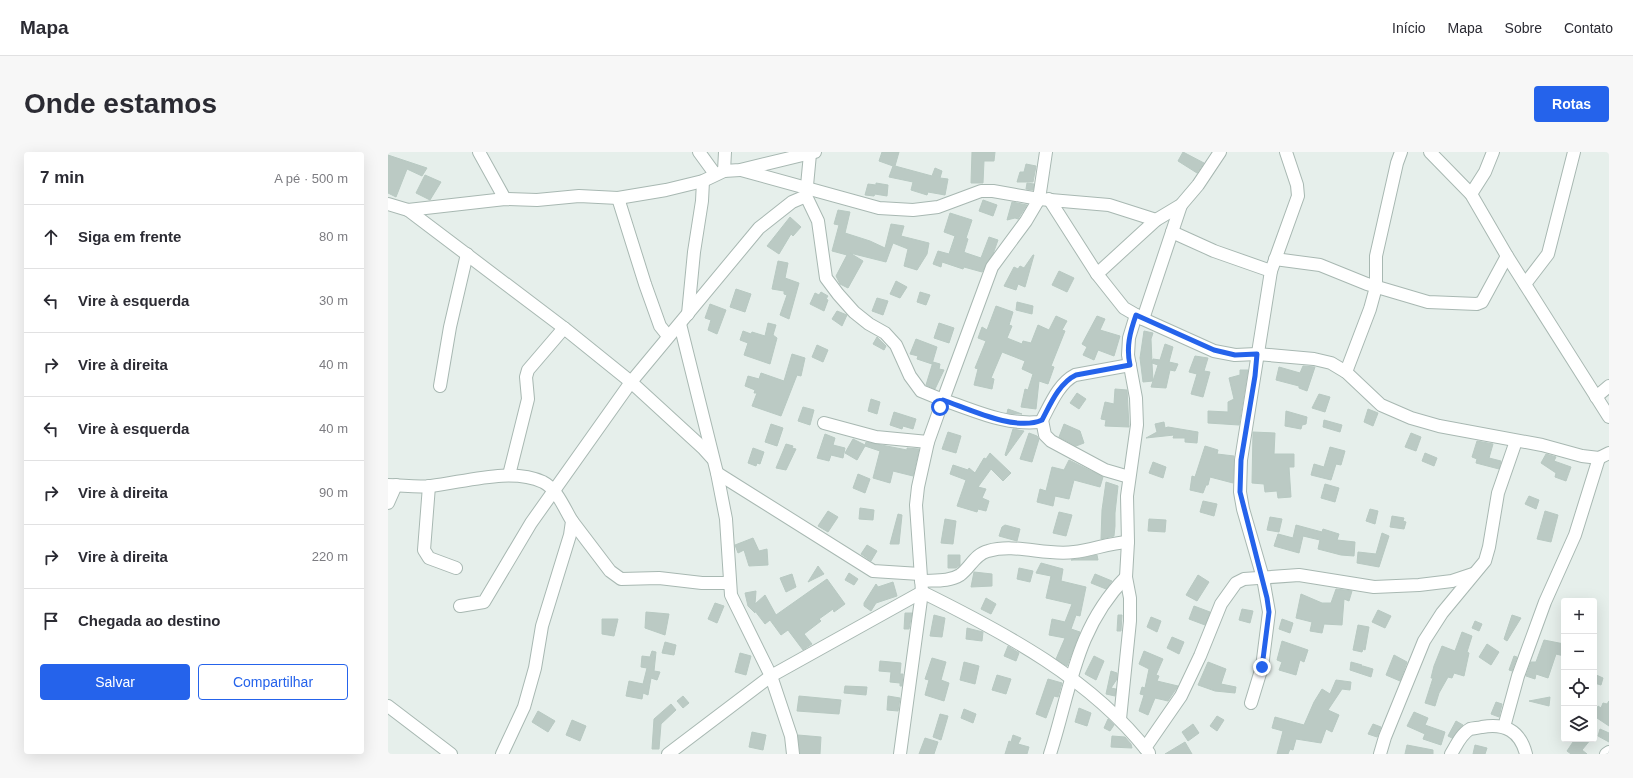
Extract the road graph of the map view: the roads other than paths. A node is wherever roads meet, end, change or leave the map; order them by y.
1 (480, 152) edge
2 (698, 152) edge
3 (725, 152) edge
4 (1046, 152) edge
5 (1220, 152) edge
6 (1286, 152) edge
7 (1401, 152) edge
8 (1430, 152) edge
9 (1492, 152) edge
10 (1574, 152) edge
11 (812, 153) edge
12 (740, 170) junction
13 (720, 172) junction
14 (703, 181) junction
15 (806, 192) junction
16 (1471, 194) junction
17 (618, 198) junction
18 (505, 199) junction
19 (1044, 199) junction
20 (388, 204) edge
21 (1181, 205) junction
22 (408, 210) junction
23 (1156, 220) junction
24 (1172, 232) junction
25 (467, 254) junction
26 (1507, 256) junction
27 (1275, 259) junction
28 (1271, 271) junction
29 (1097, 274) junction
30 (1525, 284) junction
31 (1376, 287) junction
32 (688, 314) junction
33 (1139, 317) junction
34 (680, 324) junction
35 (564, 328) junction
36 (668, 336) junction
37 (1257, 354) junction
38 (1130, 365) junction
39 (1346, 372) junction
40 (631, 382) junction
41 (440, 386) dead end
42 (1609, 386) edge
43 (1596, 397) junction
44 (943, 400) junction
45 (1609, 416) edge
46 (1042, 420) junction
47 (824, 423) dead end
48 (1516, 441) junction
49 (928, 442) junction
50 (1604, 456) edge
51 (714, 460) junction
52 (717, 473) junction
53 (509, 475) junction
54 (1129, 477) junction
55 (392, 485) edge
56 (429, 486) junction
57 (554, 491) junction
58 (388, 503) edge
59 (572, 521) junction
60 (1128, 542) junction
61 (456, 568) dead end
62 (1474, 574) junction
63 (1126, 577) junction
64 (1263, 578) junction
65 (921, 582) junction
66 (729, 583) junction
67 (460, 606) dead end
68 (771, 676) junction
69 (1071, 679) junction
70 (1251, 703) dead end
71 (388, 706) edge
72 (1120, 719) junction
73 (1504, 727) junction
74 (1148, 751) edge
75 (1609, 752) edge
76 (451, 754) edge
77 (502, 754) edge
78 (668, 754) edge
79 (793, 754) edge
80 (900, 754) edge
81 (1050, 754) edge
82 (1380, 754) edge
83 (1451, 754) edge
84 (1526, 754) edge
85 (1606, 754) edge

1 - 18 street
2 - 13 street
3 - 13 street
4 - 19 street
5 - 21 street
6 - 27 street
7 - 31 street
8 - 16 street
9 - 16 street
10 - 30 street
11 - 12 street
11 - 15 street
12 - 13 street
12 - 15 street
13 - 14 street
14 - 17 street
14 - 32 street
15 - 19 street
15 - 32 street
15 - 44 street
16 - 26 street
17 - 18 street
17 - 36 street
18 - 22 street
19 - 23 street
19 - 29 street
19 - 44 street
20 - 22 street
21 - 23 street
21 - 24 street
22 - 25 street
23 - 29 street
24 - 28 street
24 - 33 street
25 - 35 street
25 - 41 street
26 - 30 street
26 - 31 street
27 - 28 street
27 - 31 street
28 - 37 street
29 - 33 street
30 - 43 street
31 - 39 street
32 - 34 street
33 - 37 street
33 - 38 street
34 - 36 street
34 - 51 street
35 - 40 street
35 - 53 street
36 - 40 street
37 - 39 street
37 - 64 street
38 - 46 street
38 - 54 street
39 - 48 street
40 - 51 street
40 - 57 street
42 - 43 street
43 - 45 street
44 - 46 street
44 - 49 street
46 - 54 street
47 - 49 street
48 - 50 street
48 - 62 street
49 - 65 street
50 - 73 street
51 - 52 street
52 - 65 street
52 - 66 street
53 - 56 street
53 - 57 street
54 - 60 street
55 - 56 street
55 - 58 street
56 - 61 street
57 - 59 street
57 - 67 street
59 - 66 street
59 - 77 street
60 - 63 street
60 - 65 street
62 - 64 street
62 - 82 street
63 - 69 street
63 - 72 street
64 - 70 street
64 - 74 street
65 - 68 street
65 - 69 street
65 - 80 street
66 - 68 street
68 - 78 street
68 - 79 street
69 - 72 street
69 - 81 street
71 - 76 street
72 - 74 street
73 - 83 street
73 - 84 street
75 - 85 street

